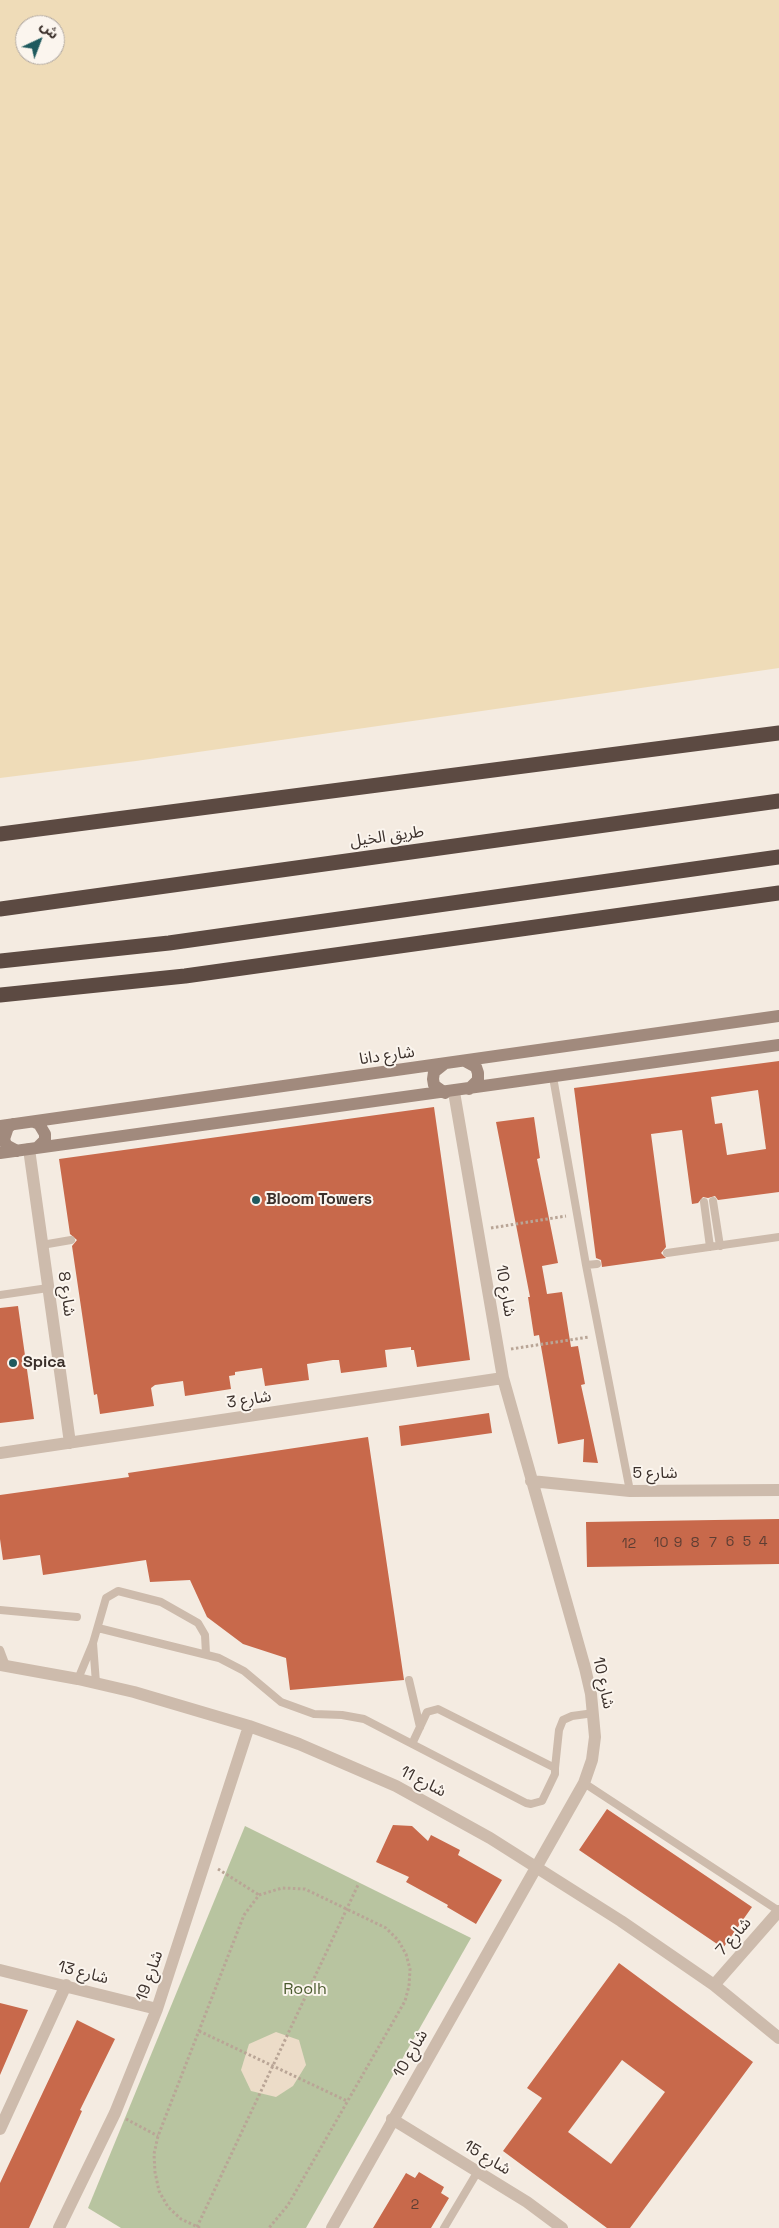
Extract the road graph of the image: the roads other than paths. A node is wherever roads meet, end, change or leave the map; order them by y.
1 (779, 733) edge
2 (779, 800) edge
3 (0, 834) edge
4 (779, 858) edge
5 (779, 893) edge
6 (0, 909) edge
7 (0, 960) edge
8 (0, 995) edge
9 (779, 1016) edge
10 (779, 1045) edge
11 (464, 1061) junction
12 (444, 1064) junction
13 (553, 1077) junction
14 (469, 1089) junction
15 (450, 1092) junction
16 (34, 1122) junction
17 (13, 1124) junction
18 (0, 1126) edge
19 (28, 1150) junction
20 (0, 1154) edge
21 (713, 1201) dead end
22 (704, 1202) dead end
23 (779, 1237) edge
24 (71, 1240) dead end
25 (42, 1245) junction
26 (720, 1246) junction
27 (710, 1247) junction
28 (667, 1253) dead end
29 (597, 1264) dead end
30 (586, 1265) junction
31 (48, 1288) junction
32 (0, 1295) edge
33 (503, 1378) junction
34 (70, 1443) junction
35 (0, 1453) edge
36 (531, 1481) junction
37 (779, 1490) edge
38 (630, 1491) junction
39 (0, 1610) edge
40 (77, 1617) dead end
41 (98, 1628) junction
42 (93, 1643) junction
43 (0, 1650) edge
44 (206, 1654) junction
45 (3, 1666) edge
46 (78, 1679) junction
47 (409, 1680) dead end
48 (96, 1684) junction
49 (594, 1713) junction
50 (249, 1726) junction
51 (420, 1727) junction
52 (412, 1744) junction
53 (555, 1768) junction
54 (584, 1783) junction
55 (536, 1868) junction
56 (779, 1911) edge
57 (0, 1970) edge
58 (66, 1985) junction
59 (714, 1985) junction
60 (157, 2009) junction
61 (779, 2038) edge
62 (392, 2119) junction
63 (0, 2129) edge
64 (478, 2171) junction
65 (59, 2228) edge
66 (332, 2228) edge
67 (444, 2228) edge
68 (562, 2228) edge

1 - 3 highway
2 - 6 highway, طريق الخيل
4 - 7 highway
5 - 8 highway
9 - 11 street, شارع دانا
10 - 13 street
11 - 12 street, شارع دانا
11 - 14 street
12 - 15 street
12 - 16 street, شارع دانا
13 - 14 street
13 - 30 lane
14 - 15 street
15 - 19 street
15 - 33 street, شارع 10
16 - 17 street, شارع دانا
16 - 19 street
17 - 18 street, شارع دانا
17 - 19 street
19 - 20 street
19 - 25 street, شارع 8
21 - 26 lane
22 - 27 lane
23 - 26 lane
24 - 25 lane
25 - 31 street, شارع 8
26 - 27 lane
27 - 28 lane
29 - 30 lane
30 - 38 lane
31 - 32 lane
31 - 34 street, شارع 8
33 - 34 street, شارع 3
33 - 36 street, شارع 10
34 - 35 street, شارع 3
36 - 38 street, شارع 5
36 - 49 street, شارع 10
37 - 38 street, شارع 5
39 - 40 lane
41 - 42 lane
41 - 44 lane
41 - 44 lane
42 - 46 lane
42 - 48 lane
43 - 45 lane
44 - 52 lane
45 - 46 street, شارع 11
46 - 48 street, شارع 11
47 - 51 lane
48 - 50 street, شارع 11
49 - 53 lane
49 - 54 street, شارع 10
50 - 55 street, شارع 11
50 - 60 street, شارع 19
51 - 52 lane
51 - 53 lane
52 - 53 lane
54 - 55 street, شارع 10
54 - 56 lane
55 - 59 street, شارع 11
55 - 62 street, شارع 10
56 - 59 street, شارع 7
57 - 58 street, شارع 13
58 - 60 street, شارع 13
58 - 63 street
59 - 61 street, شارع 11
60 - 65 street, شارع 19
62 - 64 street, شارع 15
62 - 66 street, شارع 10
64 - 67 lane
64 - 68 street, شارع 15

